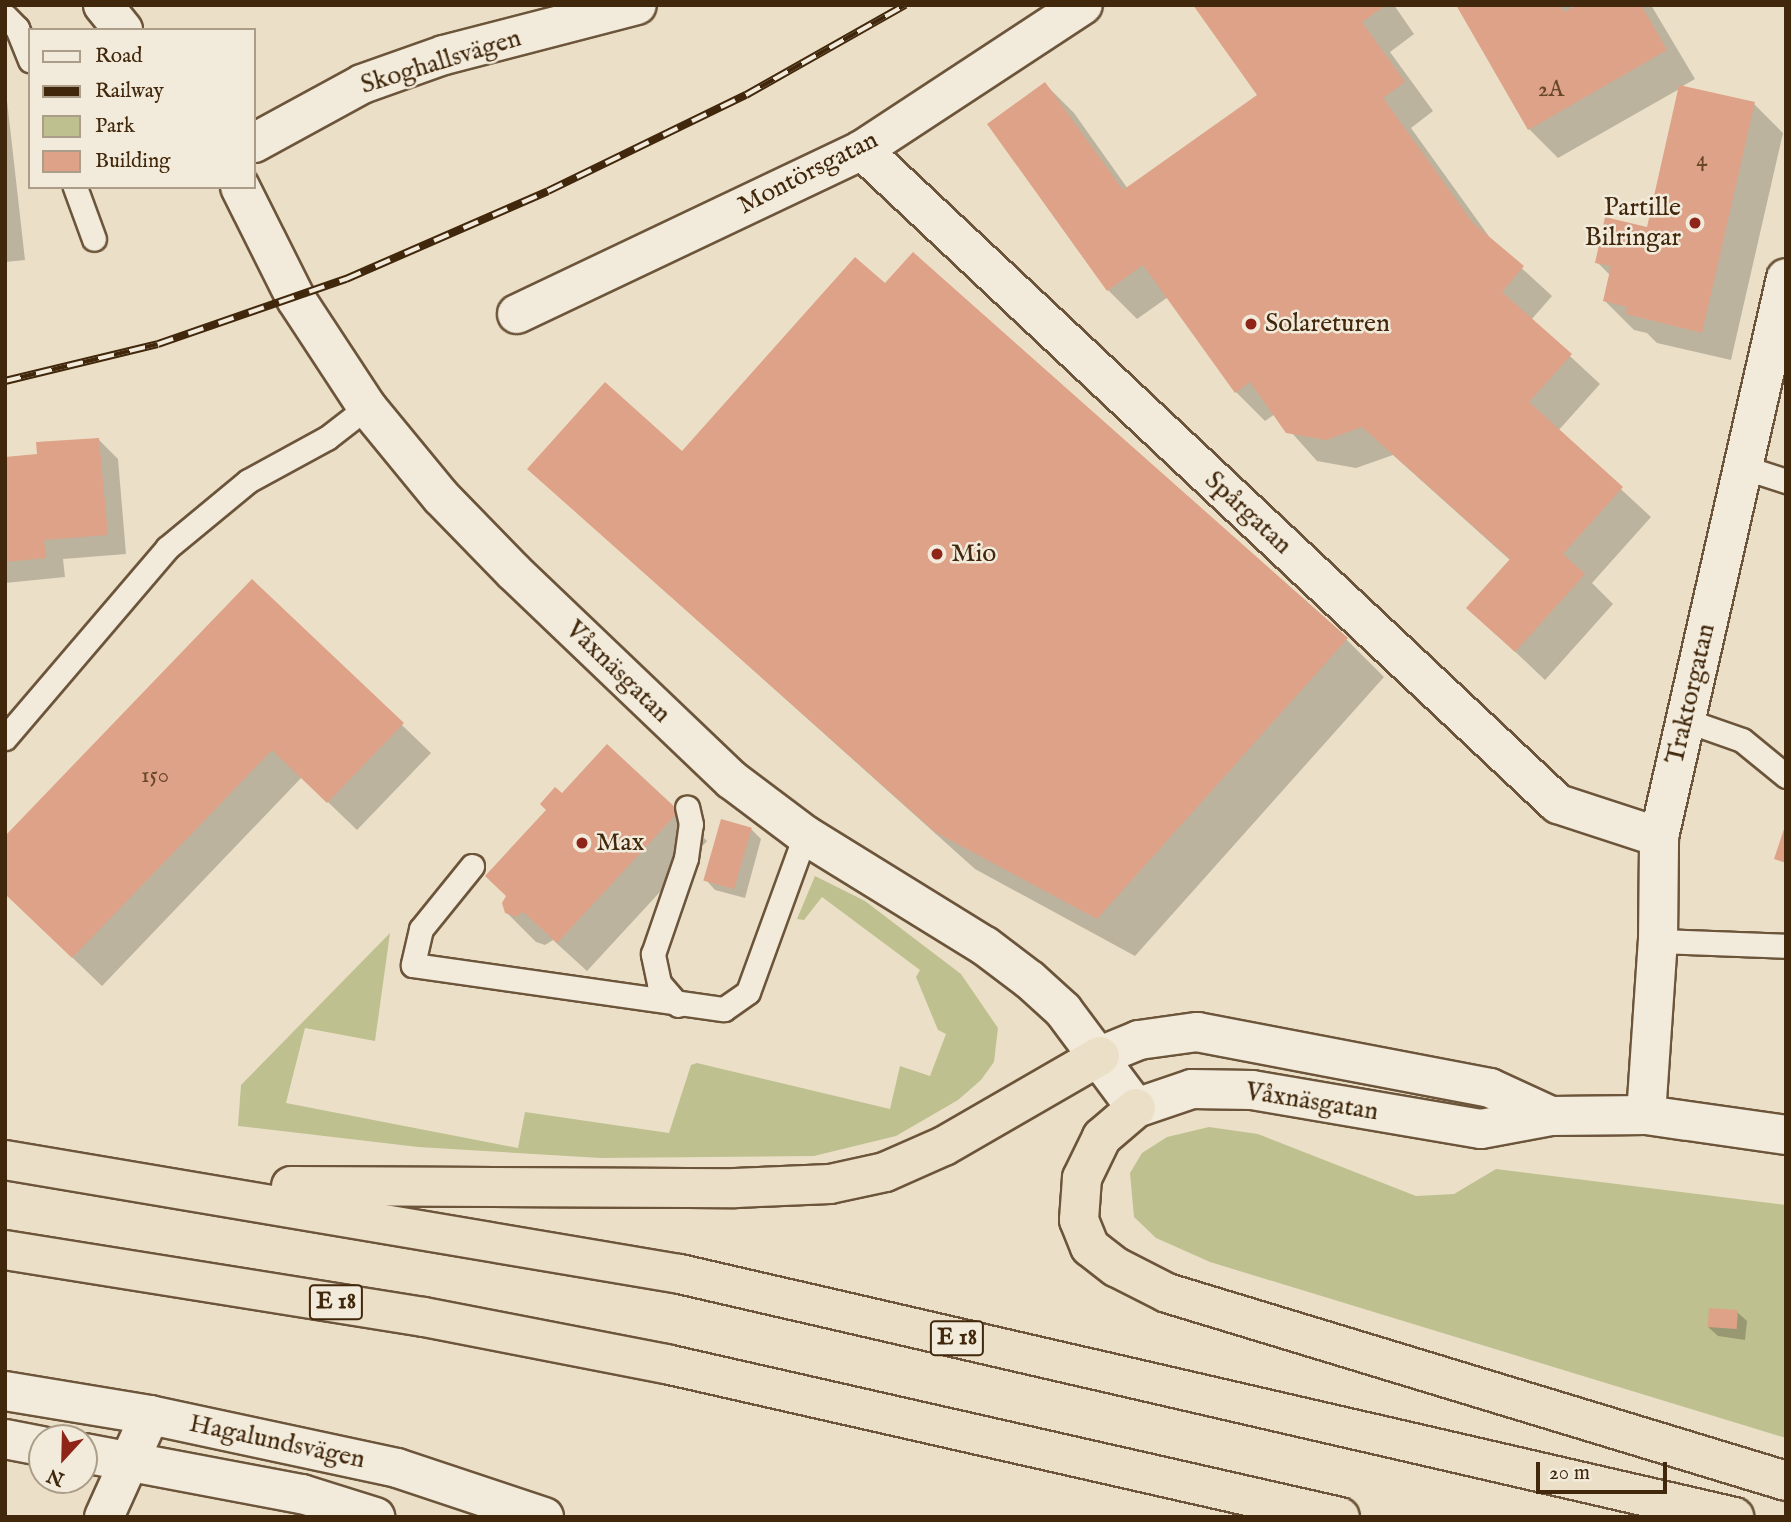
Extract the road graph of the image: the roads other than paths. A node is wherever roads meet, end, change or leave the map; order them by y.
1 (103, 5) edge
2 (637, 5) edge
3 (1083, 5) edge
4 (5, 16) edge
5 (121, 28) edge
6 (28, 56) edge
7 (256, 142) edge
8 (862, 150) junction
9 (76, 189) edge
10 (241, 189) edge
11 (94, 239) dead end
12 (1786, 278) edge
13 (517, 314) dead end
14 (367, 407) junction
15 (1743, 467) junction
16 (1786, 481) edge
17 (1685, 720) junction
18 (5, 738) edge
19 (1786, 776) edge
20 (687, 807) dead end
21 (805, 835) junction
22 (1659, 837) junction
23 (472, 866) dead end
24 (1658, 941) junction
25 (1786, 946) edge
26 (678, 1005) junction
27 (1100, 1056) junction
28 (1136, 1108) junction
29 (1647, 1115) junction
30 (1551, 1116) junction
31 (1786, 1135) edge
32 (5, 1160) edge
33 (174, 1186) junction
34 (5, 1250) edge
35 (5, 1391) edge
36 (150, 1415) junction
37 (5, 1439) edge
38 (28, 1443) edge
39 (98, 1456) edge
40 (131, 1462) junction
41 (1786, 1481) edge
42 (104, 1517) edge
43 (375, 1517) edge
44 (544, 1517) edge
45 (1340, 1517) edge
46 (1734, 1517) edge

1 - 5 street
2 - 7 street, Skoghallsvägen
3 - 8 street, Montörsgatan
4 - 6 lane
8 - 13 street, Montörsgatan
8 - 22 street, Spårgatan
9 - 11 lane
10 - 14 street, Våxnäsgatan
12 - 15 street, Traktorgatan
14 - 18 lane
14 - 21 street, Våxnäsgatan
15 - 16 lane
15 - 17 street, Traktorgatan
17 - 19 lane
17 - 22 street, Traktorgatan
20 - 26 lane
21 - 26 lane
21 - 27 street, Våxnäsgatan
22 - 24 street, Traktorgatan
23 - 26 lane
24 - 25 lane
24 - 29 street, Traktorgatan
27 - 28 street, Våxnäsgatan
27 - 30 street, Våxnäsgatan
27 - 33 highway
28 - 30 street, Våxnäsgatan
28 - 41 highway
29 - 30 street, Våxnäsgatan
29 - 31 street, Våxnäsgatan
32 - 33 highway, E 18
33 - 46 highway, E 18
34 - 45 highway, E 18
35 - 36 street, Hagalundsvägen
36 - 40 street
36 - 44 street, Hagalundsvägen
37 - 38 street
39 - 40 street, Hagalundsvägen
40 - 42 street
40 - 43 street, Hagalundsvägen

